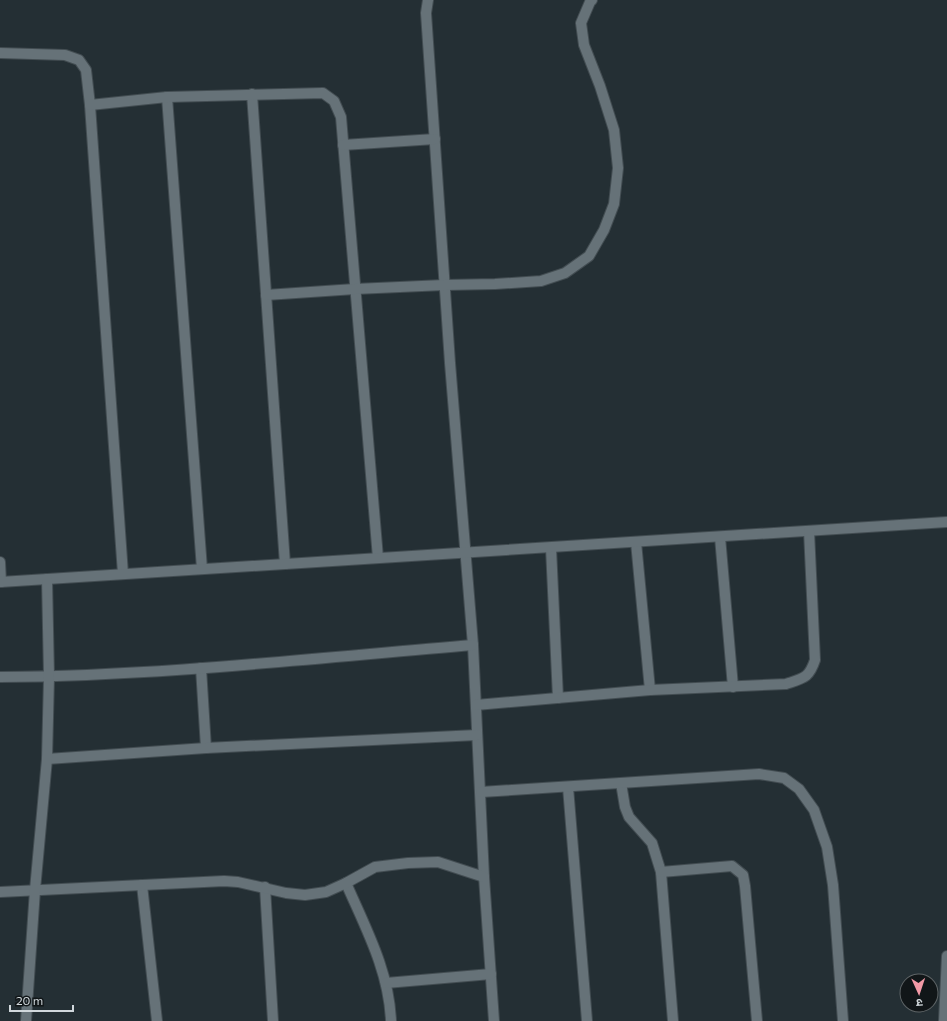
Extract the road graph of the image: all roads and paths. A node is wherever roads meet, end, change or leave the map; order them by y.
1 (428, 0) edge
2 (592, 0) edge
3 (0, 53) edge
4 (252, 94) junction
5 (167, 97) junction
6 (90, 106) junction
7 (435, 139) junction
8 (344, 145) junction
9 (444, 285) junction
10 (355, 289) junction
11 (266, 295) junction
12 (947, 522) edge
13 (810, 531) junction
14 (720, 537) junction
15 (636, 542) junction
16 (551, 548) junction
17 (465, 553) junction
18 (378, 558) junction
19 (0, 562) edge
20 (285, 564) junction
21 (202, 569) junction
22 (123, 574) junction
23 (47, 579) junction
24 (0, 582) edge
25 (473, 644) junction
26 (201, 668) junction
27 (0, 677) edge
28 (49, 677) junction
29 (733, 687) junction
30 (650, 690) junction
31 (558, 698) junction
32 (476, 705) junction
33 (477, 735) junction
34 (206, 748) junction
35 (47, 760) junction
36 (621, 783) junction
37 (568, 787) junction
38 (481, 792) junction
39 (661, 872) junction
40 (484, 877) junction
41 (346, 883) junction
42 (142, 885) junction
43 (265, 888) junction
44 (35, 890) junction
45 (0, 892) edge
46 (947, 956) edge
47 (491, 974) junction
48 (386, 983) junction
49 (946, 998) edge
50 (26, 1021) edge
51 (157, 1021) edge
52 (273, 1021) edge
53 (391, 1021) edge
54 (494, 1021) edge
55 (587, 1021) edge
56 (673, 1021) edge
57 (757, 1021) edge
58 (843, 1021) edge
59 (944, 1021) edge

1 - 7 street
2 - 9 street
3 - 6 street
4 - 5 street
4 - 8 street
4 - 11 street
5 - 6 street
5 - 21 street
6 - 22 street
7 - 8 street
7 - 9 street
8 - 10 street
9 - 10 street
9 - 17 street
10 - 11 street
10 - 18 street
11 - 20 street
12 - 13 street
13 - 14 street
13 - 29 street
14 - 15 street
14 - 29 street
15 - 16 street
15 - 30 street
16 - 17 street
16 - 31 street
17 - 18 street
17 - 25 street
18 - 20 street
19 - 24 street
20 - 21 street
21 - 22 street
22 - 23 street
23 - 24 street
23 - 28 street
25 - 26 street
25 - 32 street
26 - 28 street
26 - 34 street
27 - 28 street
28 - 35 street
29 - 30 street
30 - 31 street
31 - 32 street
32 - 33 street
33 - 34 street
33 - 38 street
34 - 35 street
35 - 44 street
36 - 37 street
36 - 39 street
36 - 58 street
37 - 38 street
37 - 55 street
38 - 40 street
39 - 56 street
39 - 57 street
40 - 41 street
40 - 47 street
41 - 43 street
41 - 48 street
42 - 43 street
42 - 44 street
42 - 51 street
43 - 52 street
44 - 45 street
44 - 50 street
46 - 49 street
47 - 48 street
47 - 54 street
48 - 53 street
49 - 59 street

